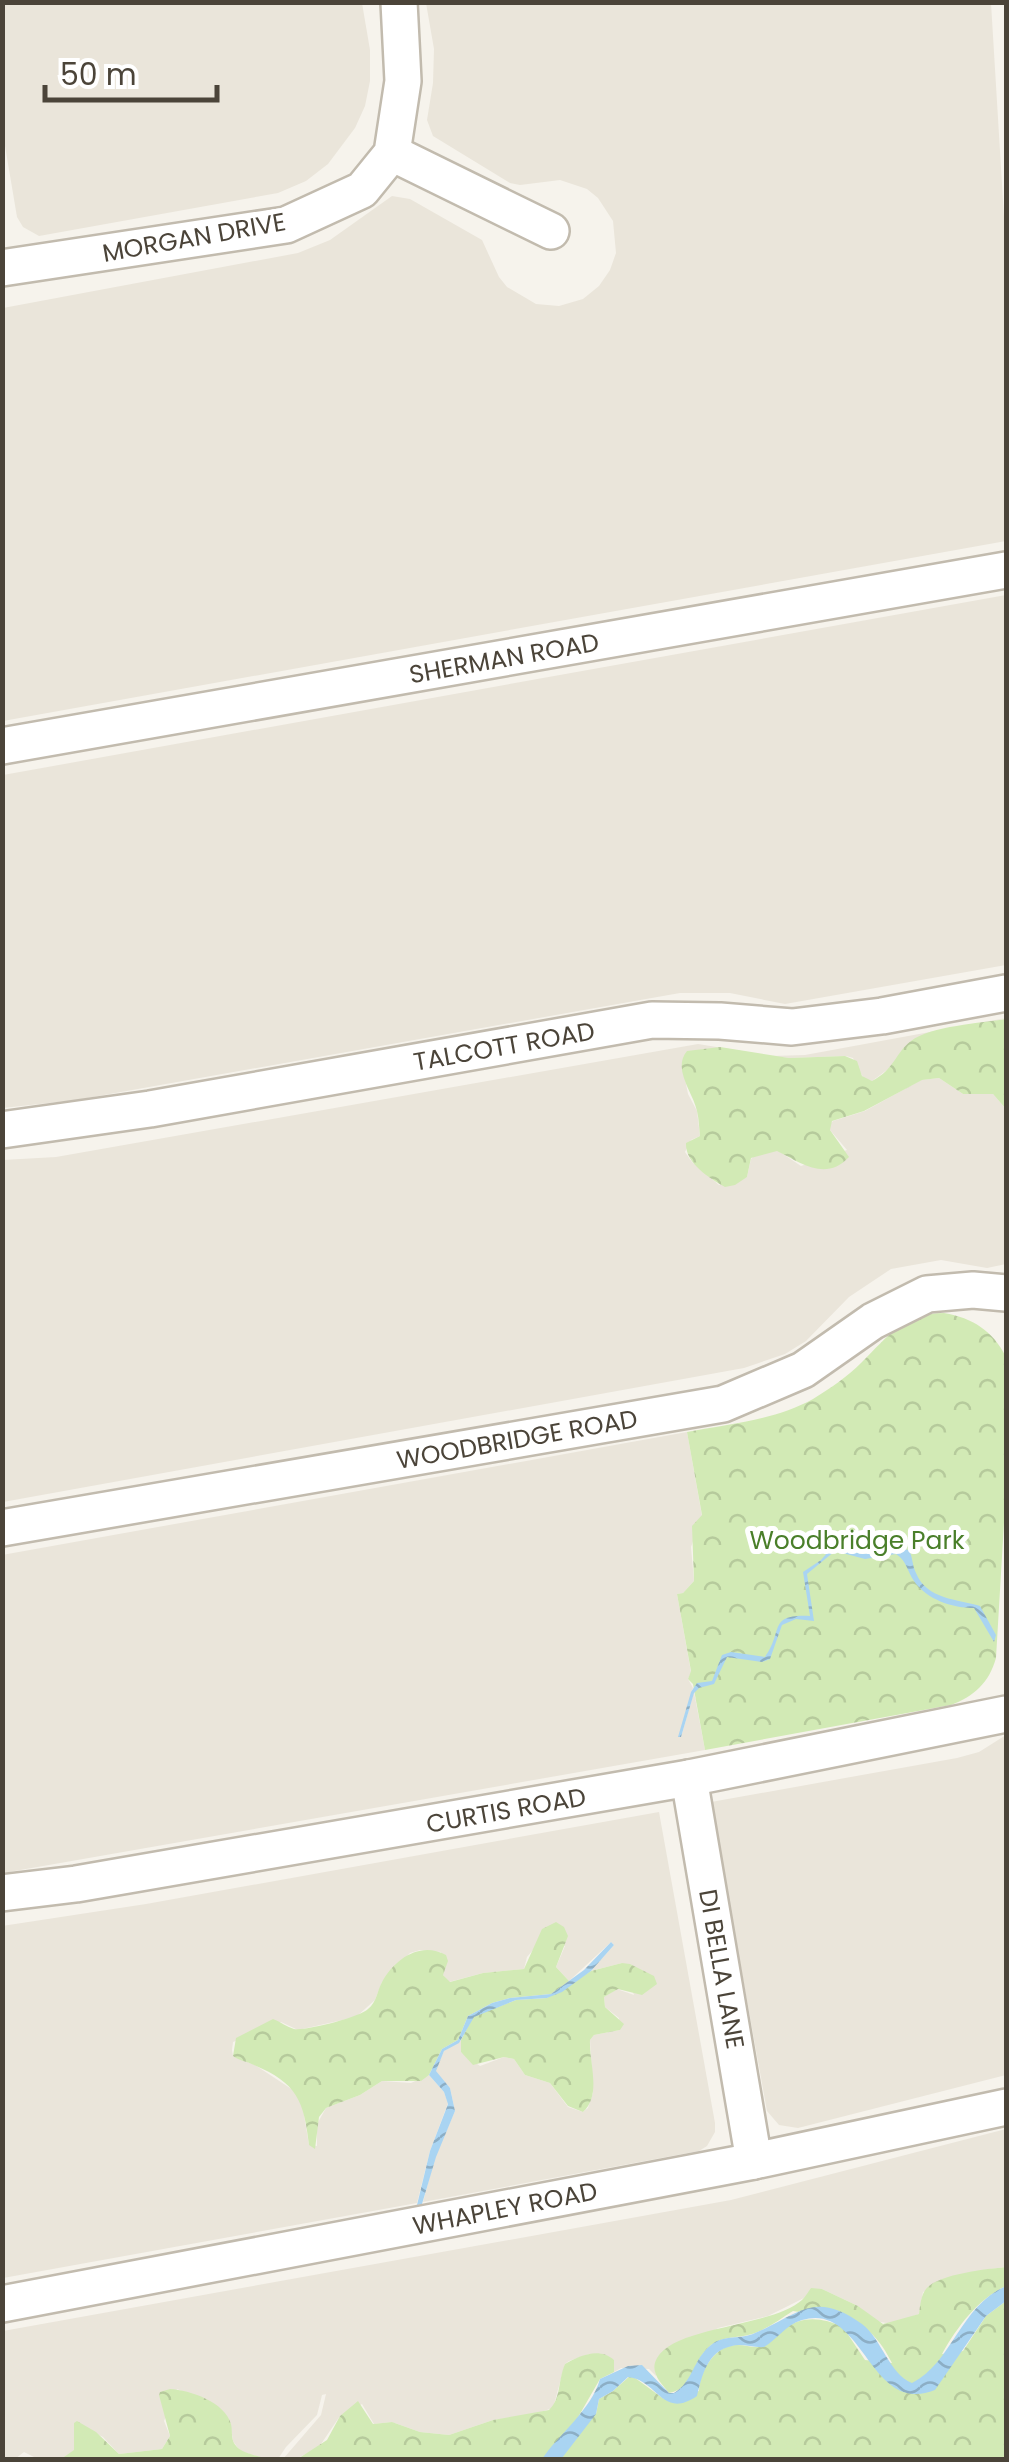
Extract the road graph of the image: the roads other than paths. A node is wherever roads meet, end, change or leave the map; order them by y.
1 (399, 2) edge
2 (392, 153) junction
3 (551, 230) dead end
4 (2, 268) edge
5 (1006, 570) edge
6 (2, 746) edge
7 (1006, 994) edge
8 (2, 1130) edge
9 (1006, 1293) edge
10 (2, 1528) edge
11 (1006, 1714) edge
12 (689, 1778) junction
13 (2, 1893) edge
14 (1006, 2107) edge
15 (754, 2161) junction
16 (2, 2304) edge

1 - 2 street
2 - 3 street
2 - 4 street, MORGAN DRIVE
5 - 6 street, SHERMAN ROAD
7 - 8 street, TALCOTT ROAD
9 - 10 street, WOODBRIDGE ROAD
11 - 12 street, CURTIS ROAD
12 - 13 street, CURTIS ROAD
12 - 15 street, DI BELLA LANE
14 - 15 street, WHAPLEY ROAD
15 - 16 street, WHAPLEY ROAD

